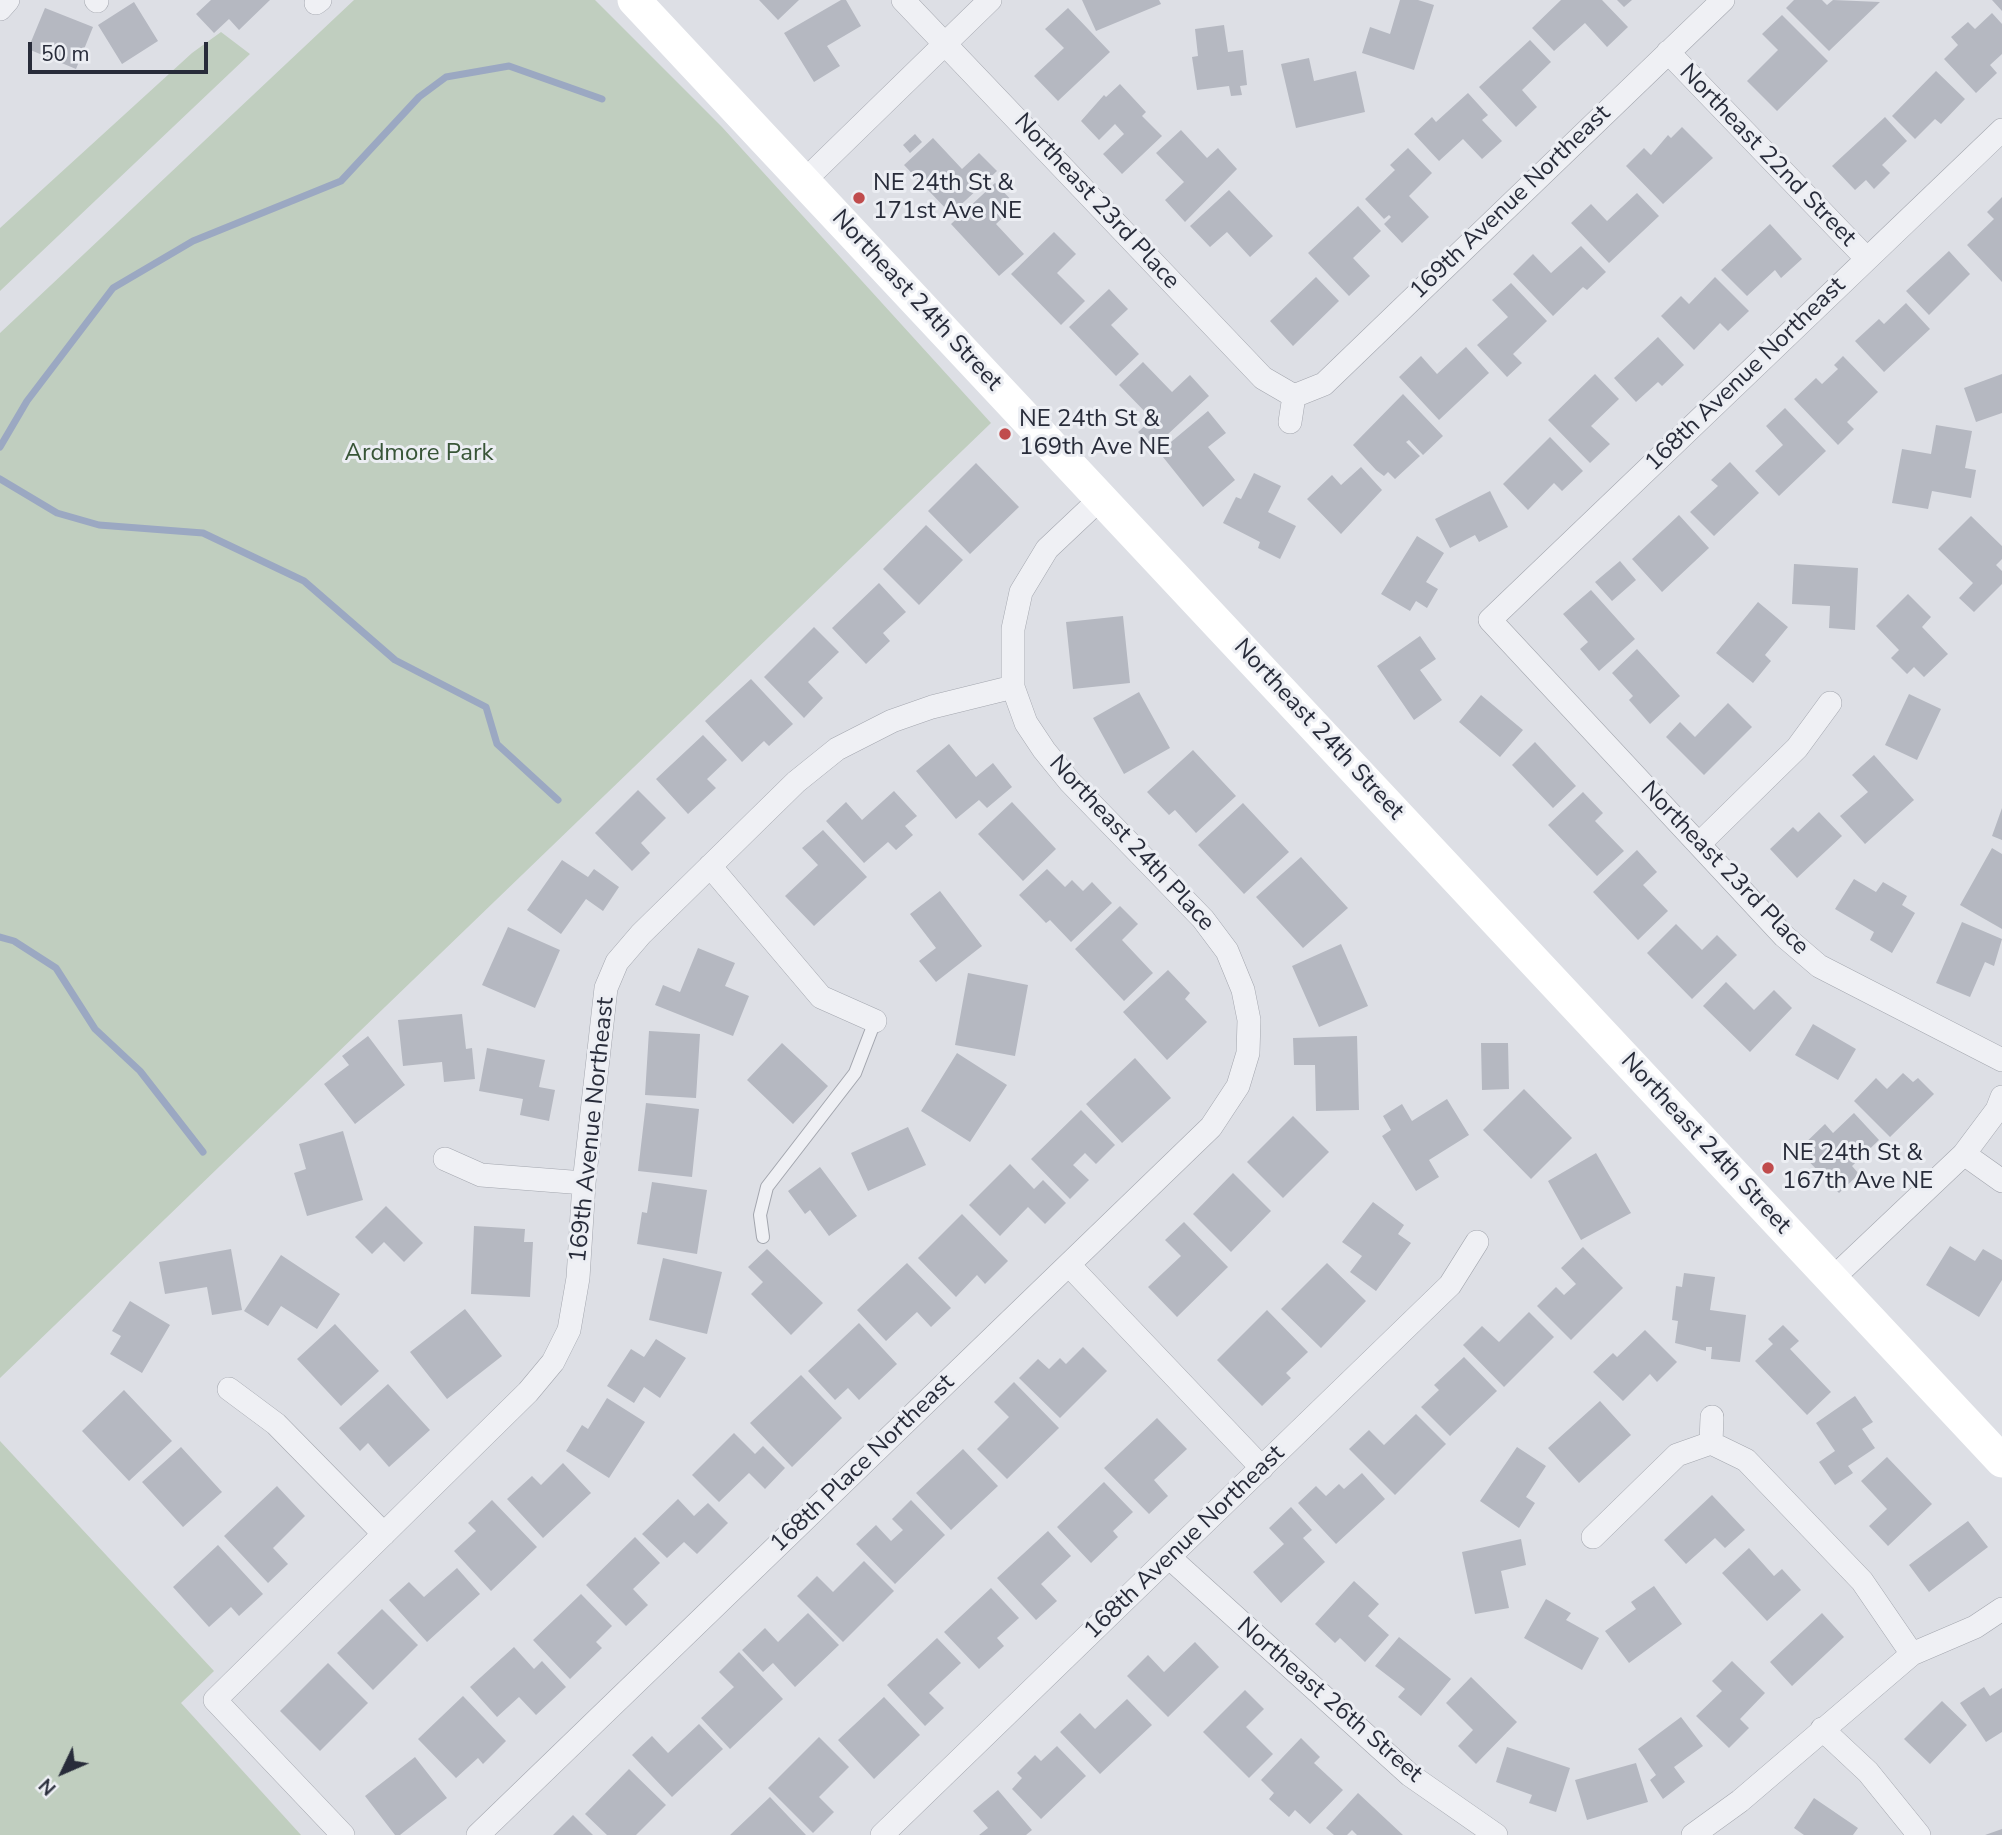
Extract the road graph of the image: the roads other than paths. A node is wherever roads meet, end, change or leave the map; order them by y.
1 (8, 0) edge
2 (634, 0) edge
3 (903, 0) edge
4 (990, 0) edge
5 (1723, 0) edge
6 (0, 9) edge
7 (945, 44) junction
8 (1668, 52) junction
9 (2002, 130) edge
10 (804, 181) junction
11 (1867, 259) junction
12 (1294, 396) junction
13 (1290, 422) dead end
14 (1100, 499) junction
15 (1490, 620) joint
16 (1013, 687) junction
17 (1829, 703) dead end
18 (1699, 844) junction
19 (710, 866) junction
20 (875, 1021) joint
21 (2002, 1060) edge
22 (1238, 1086) joint
23 (2002, 1097) edge
24 (1964, 1154) junction
25 (445, 1159) dead end
26 (2002, 1181) edge
27 (584, 1183) junction
28 (763, 1237) dead end
29 (1477, 1242) dead end
30 (1069, 1265) junction
31 (1832, 1279) junction
32 (229, 1389) dead end
33 (1712, 1417) dead end
34 (1711, 1443) junction
35 (2002, 1461) edge
36 (1262, 1468) junction
37 (384, 1534) junction
38 (1593, 1537) dead end
39 (1170, 1558) junction
40 (2002, 1609) edge
41 (1912, 1654) junction
42 (1822, 1729) junction
43 (343, 1835) edge
44 (478, 1835) edge
45 (882, 1835) edge
46 (1496, 1835) edge
47 (1693, 1835) edge
48 (1919, 1835) edge

1 - 6 street
2 - 10 main road, Northeast 24th Street
3 - 7 street, Northeast 23rd Place
4 - 7 street
5 - 8 street, 169th Avenue Northeast
7 - 10 street
7 - 12 street, Northeast 23rd Place
8 - 11 street, Northeast 22nd Street
8 - 12 street, 169th Avenue Northeast
9 - 11 street, 168th Avenue Northeast
10 - 14 main road, Northeast 24th Street
11 - 15 street, 168th Avenue Northeast
12 - 13 street
14 - 16 street
14 - 31 main road, Northeast 24th Street
15 - 18 street, Northeast 23rd Place
16 - 19 street, 169th Avenue Northeast
16 - 22 street, Northeast 24th Place
17 - 18 street
18 - 21 street, Northeast 23rd Place
19 - 20 street
19 - 27 street, 169th Avenue Northeast
20 - 28 lane
22 - 30 street, 168th Place Northeast
23 - 24 street
24 - 26 street
24 - 31 street
25 - 27 street
27 - 37 street, 169th Avenue Northeast
29 - 36 street, 168th Avenue Northeast
30 - 36 street
30 - 44 street, 168th Place Northeast
31 - 35 main road, Northeast 24th Street
32 - 37 street
33 - 34 street
34 - 38 street
34 - 41 street
36 - 39 street, 168th Avenue Northeast
37 - 43 street, 169th Avenue Northeast
39 - 45 street, 168th Avenue Northeast
39 - 46 street, Northeast 26th Street
40 - 41 street
41 - 42 street
42 - 47 street
42 - 48 street

